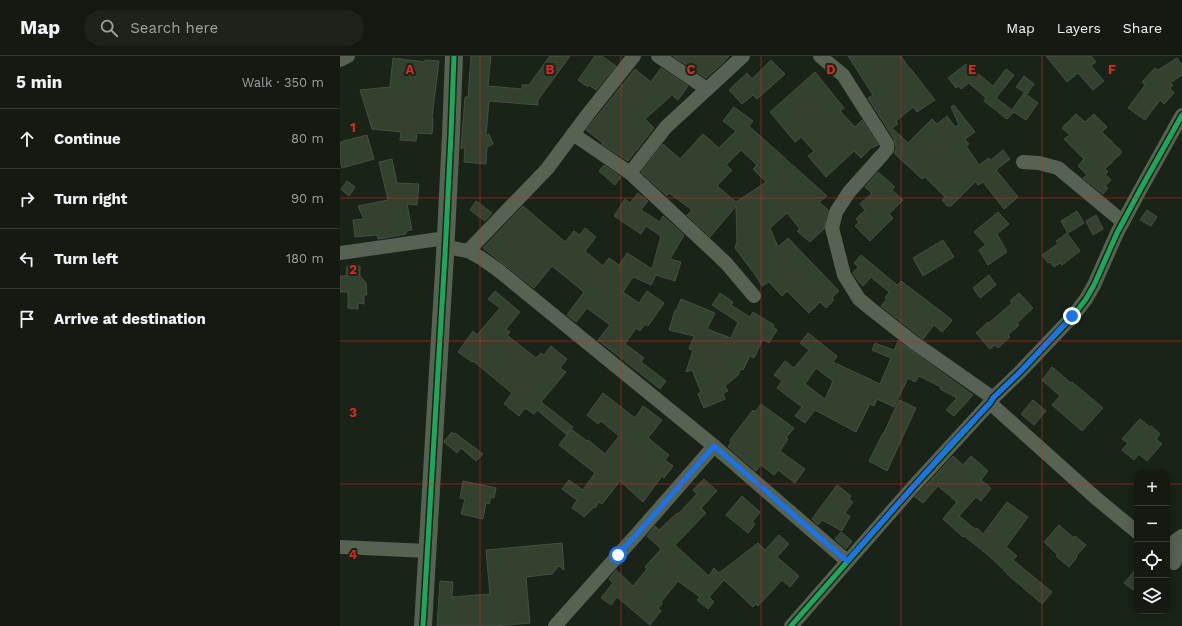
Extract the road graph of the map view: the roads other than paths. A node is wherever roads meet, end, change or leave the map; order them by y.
1 (348, 56) edge
2 (454, 56) edge
3 (634, 56) edge
4 (658, 56) edge
5 (743, 56) edge
6 (820, 56) edge
7 (340, 60) edge
8 (706, 89) junction
9 (1182, 116) edge
10 (573, 134) junction
11 (1023, 162) dead end
12 (630, 173) junction
13 (1123, 222) junction
14 (446, 243) junction
15 (468, 251) junction
16 (340, 252) edge
17 (754, 296) dead end
18 (991, 401) junction
19 (714, 446) junction
20 (1134, 529) edge
21 (1182, 536) edge
22 (1182, 544) edge
23 (1170, 545) edge
24 (340, 547) edge
25 (428, 550) junction
26 (847, 561) junction
27 (1174, 563) edge
28 (423, 626) edge
29 (555, 626) edge
30 (791, 626) edge

1 - 7 street
2 - 14 street
3 - 10 street
4 - 8 street
5 - 8 street
6 - 18 street
8 - 12 street
9 - 13 street
10 - 12 street
10 - 15 street
11 - 13 street
12 - 17 street
13 - 18 street
14 - 15 street
14 - 16 street
14 - 25 street
15 - 19 street
18 - 20 street
18 - 26 street
19 - 26 street
19 - 29 street
21 - 23 street
22 - 27 street
24 - 25 street
25 - 28 street
26 - 30 street

